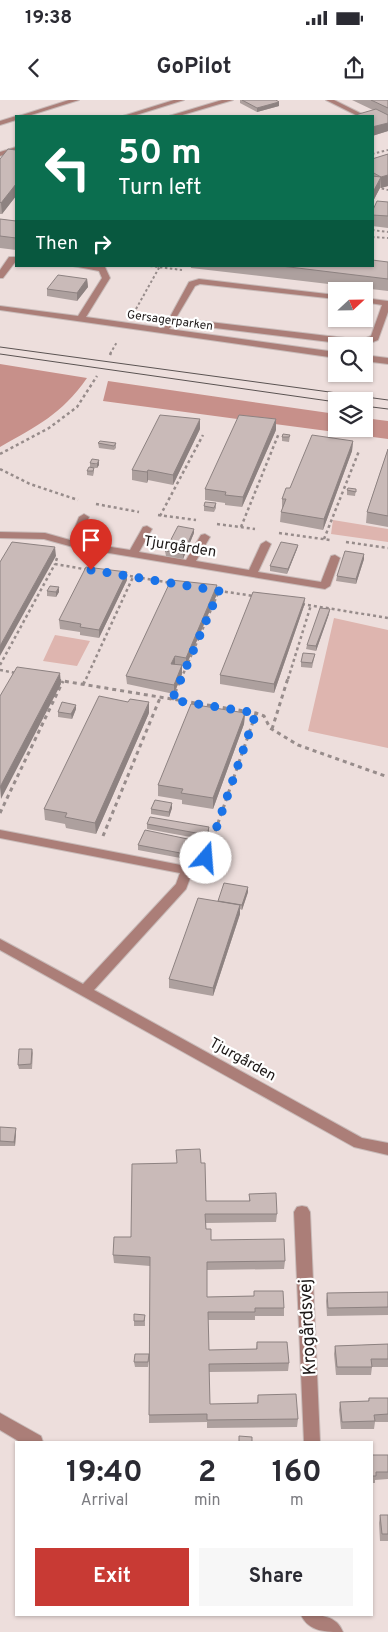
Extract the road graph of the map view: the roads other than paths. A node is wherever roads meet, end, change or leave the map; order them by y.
1 (76, 100) edge
2 (181, 100) edge
3 (230, 100) edge
4 (329, 100) edge
5 (25, 115) edge
6 (129, 115) edge
7 (176, 115) edge
8 (361, 115) edge
9 (15, 118) edge
10 (0, 123) edge
11 (15, 149) edge
12 (0, 154) edge
13 (0, 258) edge
14 (14, 259) edge
15 (85, 267) edge
16 (0, 276) edge
17 (328, 296) edge
18 (373, 301) edge
19 (388, 303) edge
20 (0, 308) edge
21 (80, 320) junction
22 (171, 320) junction
23 (164, 332) junction
24 (328, 353) edge
25 (373, 359) edge
26 (388, 361) edge
27 (84, 517) dead end
28 (147, 529) road end
29 (0, 535) edge
30 (205, 537) dead end
31 (69, 543) junction
32 (266, 544) dead end
33 (133, 554) junction
34 (335, 558) dead end
35 (189, 564) junction
36 (252, 574) junction
37 (0, 834) edge
38 (0, 944) edge
39 (86, 990) junction
40 (388, 1149) edge
41 (302, 1212) dead end
42 (0, 1421) edge
43 (33, 1441) edge
44 (312, 1441) edge
45 (311, 1616) edge
46 (334, 1632) edge

1 - 5 street
2 - 6 street
3 - 7 street
4 - 8 street
9 - 10 street
11 - 12 street
13 - 14 street
14 - 16 street
15 - 21 street
17 - 22 street
18 - 19 street
19 - 22 street
20 - 21 street, Gersagerparken
21 - 23 street, Gersagerparken
22 - 23 street
23 - 24 street, Gersagerparken
25 - 26 street
27 - 31 street
28 - 33 street
29 - 31 street, Tjurgården
30 - 35 street
31 - 33 street, Tjurgården
32 - 36 street
33 - 35 street, Tjurgården
34 - 36 street, Tjurgården
35 - 36 street, Tjurgården
37 - 39 street
38 - 39 street, Tjurgården
39 - 40 street, Tjurgården
41 - 44 street, Krogårdsvej
42 - 43 street
45 - 46 street

